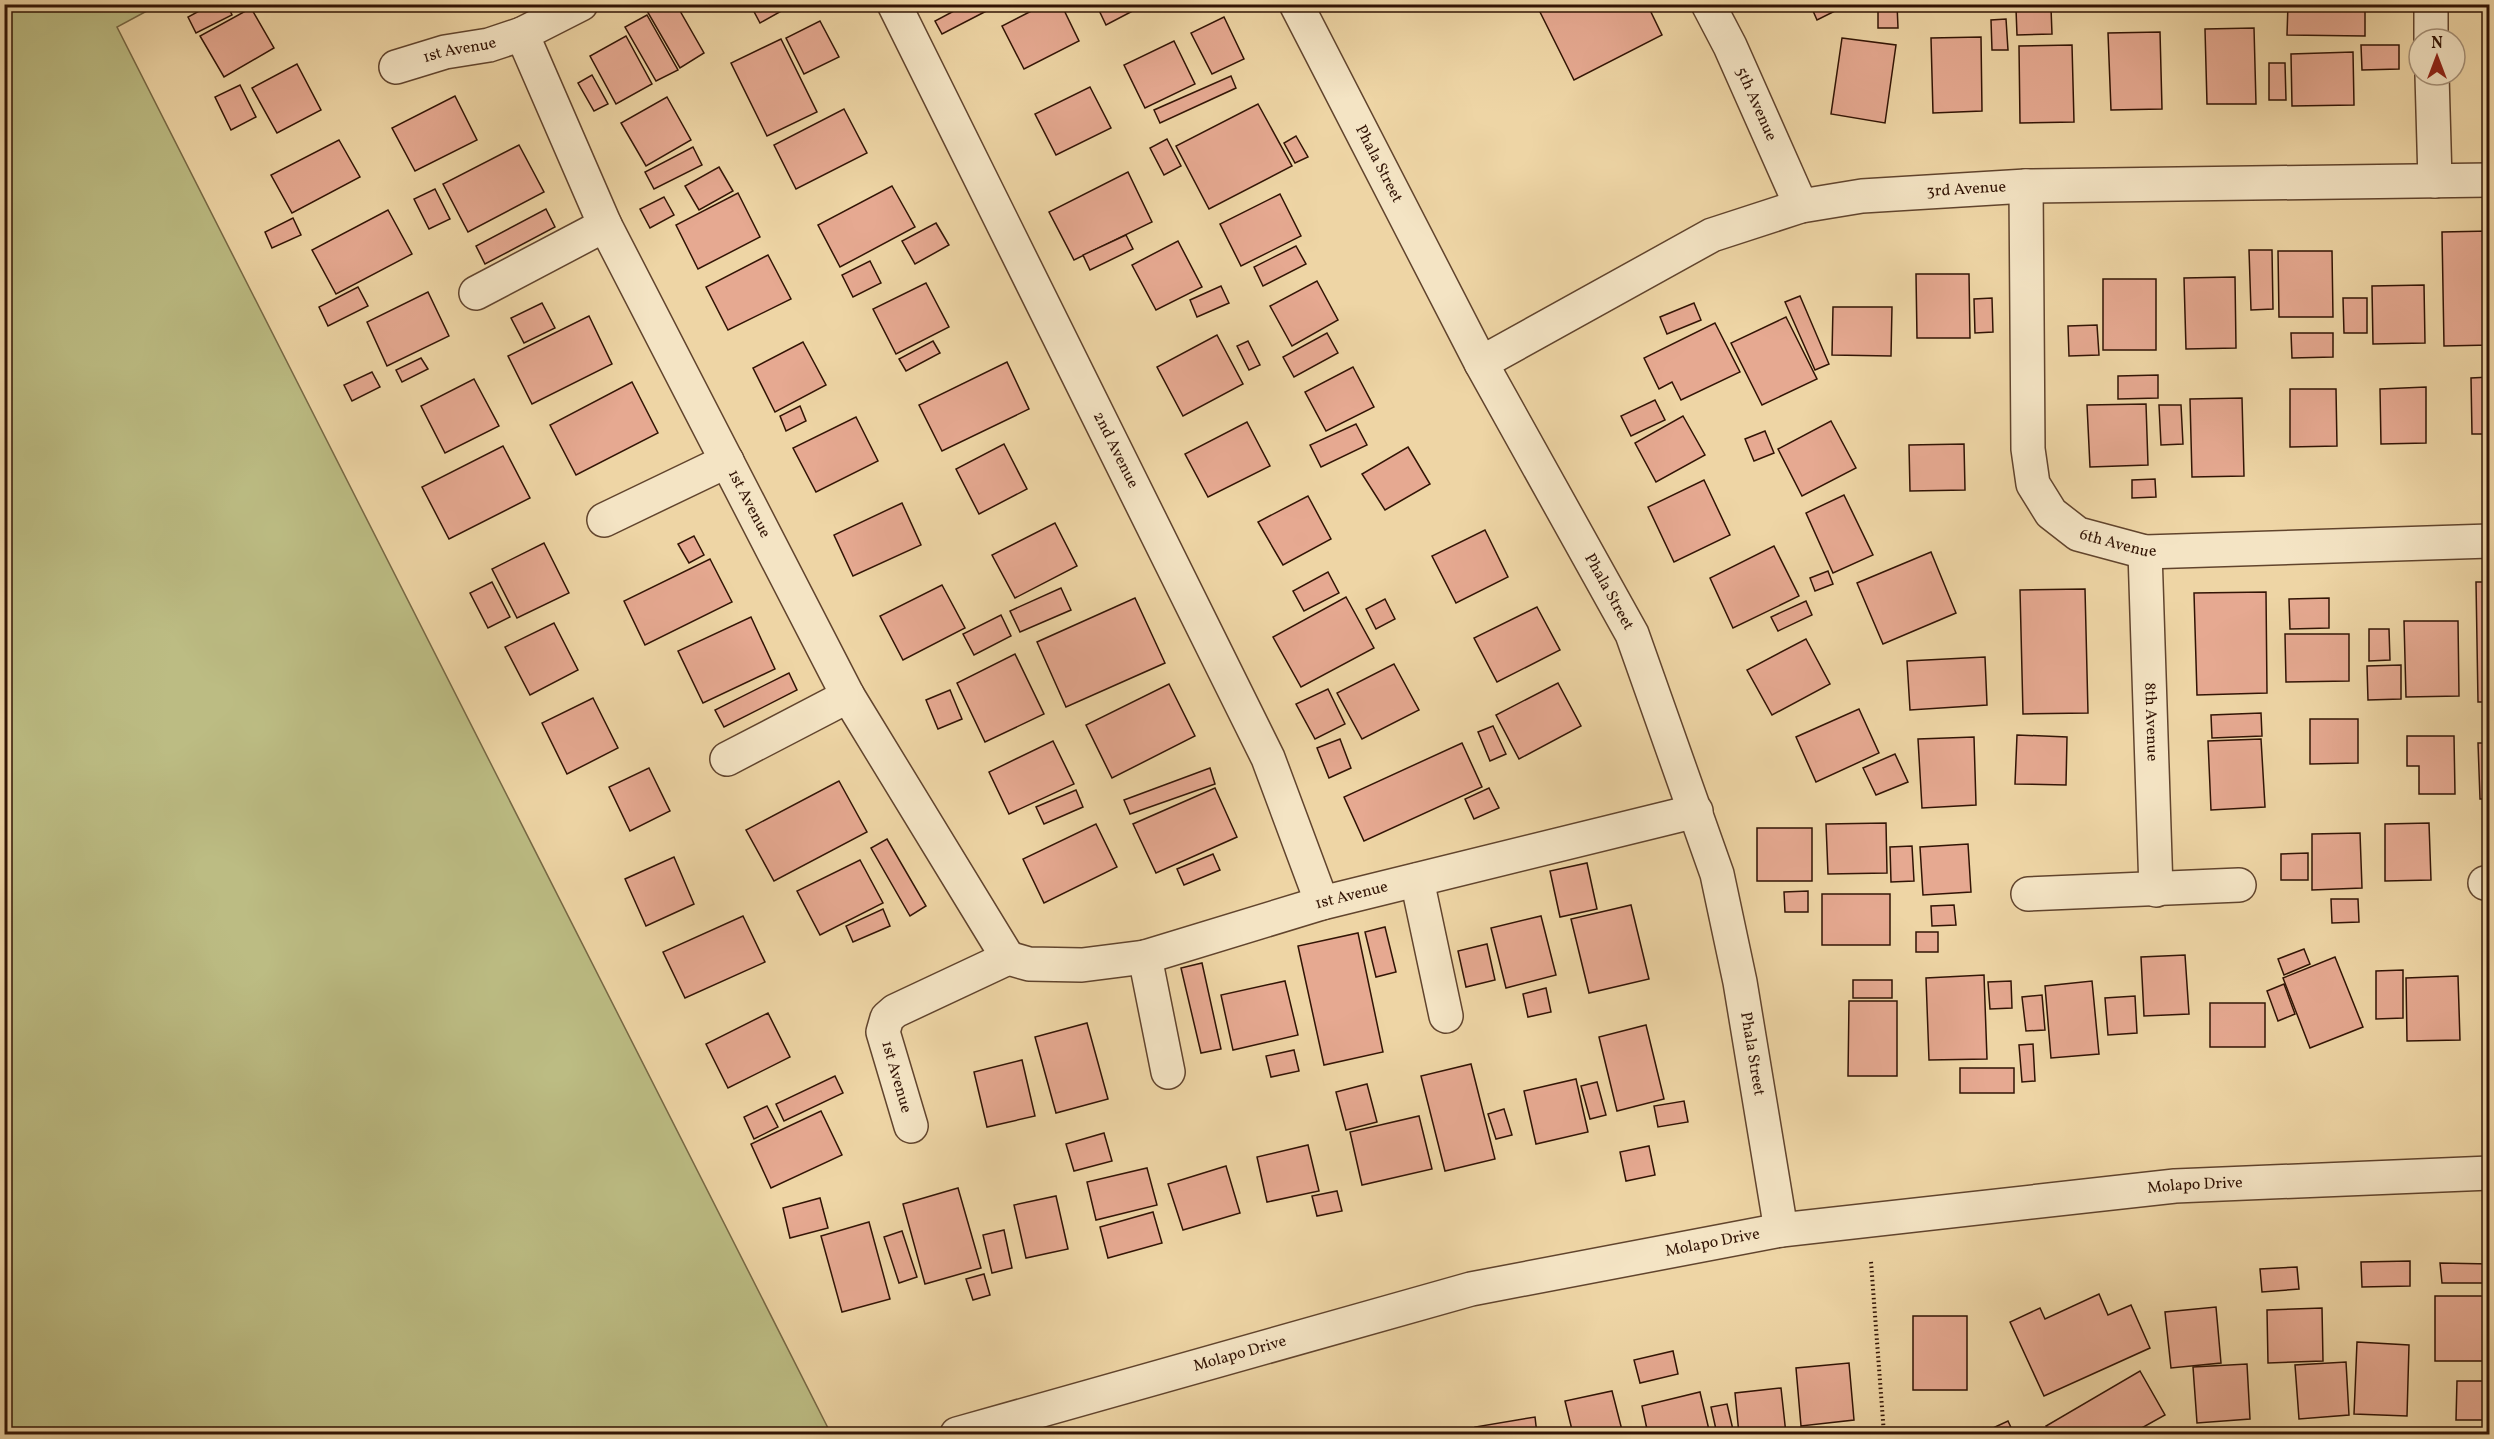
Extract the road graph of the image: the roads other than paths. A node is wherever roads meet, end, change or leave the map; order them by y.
1 (581, 4) edge
2 (894, 4) edge
3 (1296, 4) edge
4 (1708, 4) edge
5 (2431, 4) edge
6 (2432, 27) edge
7 (522, 34) junction
8 (396, 67) dead end
9 (2432, 87) edge
10 (2490, 180) edge
11 (2435, 181) junction
12 (2026, 186) junction
13 (1801, 206) junction
14 (605, 225) junction
15 (476, 293) dead end
16 (1480, 363) junction
17 (727, 460) junction
18 (604, 520) dead end
19 (2490, 541) edge
20 (2145, 552) junction
21 (848, 696) junction
22 (727, 759) dead end
23 (1696, 811) junction
24 (1417, 880) junction
25 (2239, 885) dead end
26 (2156, 890) junction
27 (2028, 894) dead end
28 (1322, 903) junction
29 (1145, 957) junction
30 (1008, 958) junction
31 (1446, 1016) dead end
32 (1168, 1072) dead end
33 (911, 1126) dead end
34 (2490, 1173) edge
35 (1780, 1230) junction
36 (957, 1434) edge

1 - 7 street, 1st Avenue
2 - 28 street, 2nd Avenue
3 - 16 street, Phala Street
4 - 13 street, 5th Avenue
5 - 6 street
7 - 8 street, 1st Avenue
7 - 14 street, 1st Avenue
9 - 11 street
10 - 11 street, 3rd Avenue
11 - 12 street, 3rd Avenue
12 - 13 street, 3rd Avenue
12 - 20 street, 6th Avenue
13 - 16 street, 3rd Avenue
14 - 15 street
14 - 17 street, 1st Avenue
16 - 23 street, Phala Street
17 - 18 street
17 - 21 street, 1st Avenue
19 - 20 street, 6th Avenue
20 - 26 street, 8th Avenue
21 - 22 street
21 - 30 street, 1st Avenue
23 - 24 street, 1st Avenue
23 - 35 street, Phala Street
24 - 28 street, 1st Avenue
24 - 31 street
25 - 26 street
26 - 27 street
28 - 29 street, 1st Avenue
29 - 30 street, 1st Avenue
29 - 32 street
30 - 33 street, 1st Avenue
34 - 35 street, Molapo Drive
35 - 36 street, Molapo Drive

